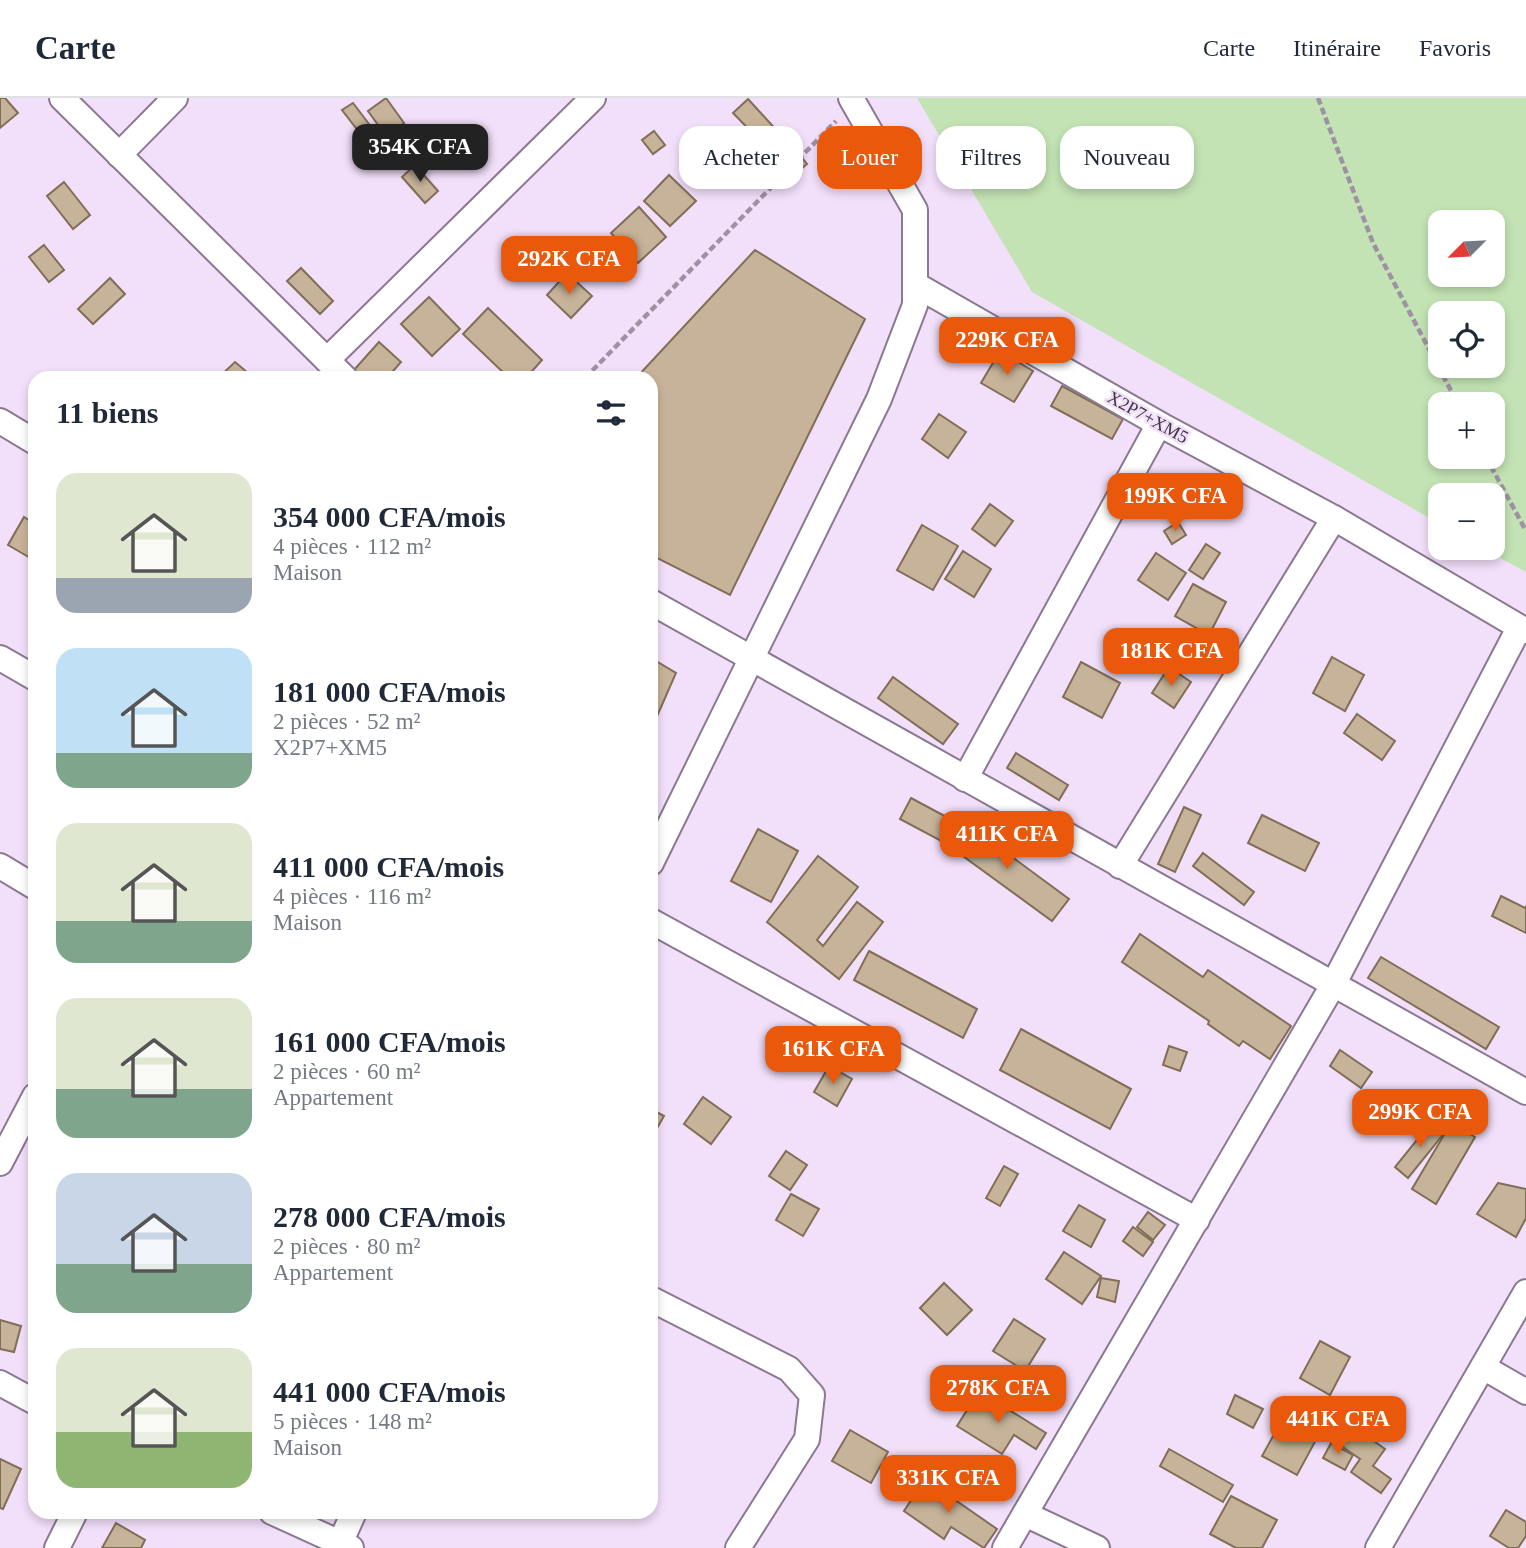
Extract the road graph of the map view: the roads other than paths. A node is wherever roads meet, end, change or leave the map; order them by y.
1 (62, 98) edge
2 (175, 98) edge
3 (593, 98) edge
4 (853, 100) edge
5 (119, 155) junction
6 (916, 285) junction
7 (327, 360) junction
8 (338, 371) edge
9 (0, 421) edge
10 (1159, 424) junction
11 (28, 438) edge
12 (1334, 518) junction
13 (658, 606) edge
14 (1523, 630) edge
15 (0, 658) edge
16 (750, 658) junction
17 (28, 674) edge
18 (965, 779) junction
19 (658, 849) edge
20 (0, 866) edge
21 (1120, 866) junction
22 (28, 883) edge
23 (658, 925) edge
24 (1333, 985) junction
25 (1526, 1092) edge
26 (28, 1109) edge
27 (0, 1163) edge
28 (1197, 1220) junction
29 (1526, 1292) edge
30 (658, 1303) edge
31 (1483, 1367) junction
32 (0, 1383) edge
33 (1526, 1392) edge
34 (28, 1398) edge
35 (1025, 1514) junction
36 (72, 1519) edge
37 (287, 1519) edge
38 (352, 1519) edge
39 (343, 1546) edge
40 (57, 1548) edge
41 (737, 1548) edge
42 (1005, 1548) edge
43 (1097, 1548) edge
44 (1378, 1548) edge

1 - 5 street
2 - 5 street
3 - 7 street
4 - 6 street
5 - 7 street
6 - 10 street, X2P7+XM5
6 - 16 street
7 - 8 street
9 - 11 street
10 - 12 street, X2P7+XM5
10 - 18 street
12 - 14 street, X2P7+XM5
12 - 21 street
13 - 16 street
14 - 24 street
15 - 17 street
16 - 18 street
16 - 19 street
18 - 21 street
20 - 22 street
21 - 24 street
23 - 28 street
24 - 25 street
24 - 28 street
26 - 27 street
28 - 35 street
29 - 31 street
30 - 41 street
31 - 33 street
31 - 44 street
32 - 34 street
35 - 42 street
35 - 43 street
36 - 40 street
37 - 39 street
38 - 39 street

